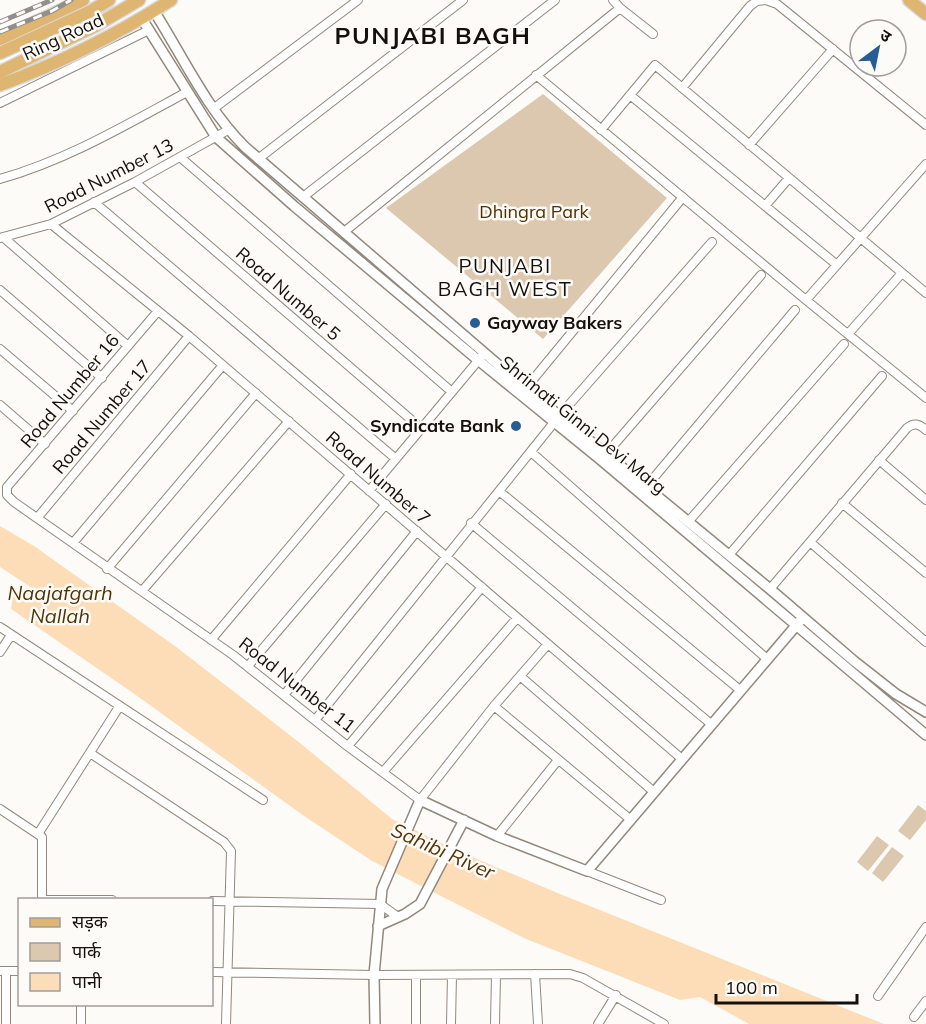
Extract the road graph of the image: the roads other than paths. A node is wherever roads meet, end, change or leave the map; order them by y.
1 (83, 0) edge
2 (109, 0) edge
3 (139, 0) edge
4 (171, 0) edge
5 (358, 0) edge
6 (463, 0) edge
7 (555, 0) edge
8 (613, 0) edge
9 (765, 0) edge
10 (910, 1) edge
11 (620, 8) junction
12 (67, 9) junction
13 (154, 11) junction
14 (926, 14) edge
15 (146, 24) junction
16 (653, 34) dead end
17 (0, 39) edge
18 (833, 49) junction
19 (0, 53) edge
20 (0, 72) edge
21 (536, 75) junction
22 (0, 85) edge
23 (682, 88) junction
24 (187, 92) junction
25 (630, 95) junction
26 (0, 103) edge
27 (213, 109) junction
28 (926, 125) edge
29 (228, 130) junction
30 (601, 130) junction
31 (216, 137) junction
32 (749, 145) junction
33 (180, 157) junction
34 (258, 159) junction
35 (926, 164) edge
36 (789, 178) junction
37 (0, 179) edge
38 (135, 182) junction
39 (303, 197) junction
40 (683, 197) junction
41 (94, 202) junction
42 (765, 206) junction
43 (51, 224) junction
44 (344, 232) junction
45 (2, 237) edge
46 (861, 238) junction
47 (712, 242) dead end
48 (837, 265) junction
49 (902, 273) junction
50 (761, 275) dead end
51 (0, 290) edge
52 (926, 293) edge
53 (806, 300) junction
54 (795, 310) dead end
55 (158, 311) junction
56 (848, 334) junction
57 (189, 336) junction
58 (844, 344) dead end
59 (128, 346) junction
60 (0, 349) edge
61 (481, 357) junction
62 (223, 365) junction
63 (882, 376) dead end
64 (102, 378) junction
65 (526, 388) junction
66 (452, 392) junction
67 (256, 393) junction
68 (926, 398) edge
69 (0, 405) edge
70 (73, 411) junction
71 (557, 419) junction
72 (289, 421) junction
73 (422, 429) junction
74 (926, 430) edge
75 (45, 444) junction
76 (531, 452) junction
77 (606, 454) junction
78 (396, 459) junction
79 (879, 460) junction
80 (351, 474) junction
81 (646, 487) junction
82 (369, 491) junction
83 (499, 491) junction
84 (6, 492) joint
85 (926, 500) edge
86 (842, 503) junction
87 (386, 504) junction
88 (38, 517) junction
89 (688, 522) junction
90 (471, 523) junction
91 (417, 531) junction
92 (810, 542) junction
93 (73, 543) junction
94 (729, 555) junction
95 (446, 556) junction
96 (107, 569) junction
97 (926, 573) edge
98 (482, 587) junction
99 (770, 589) junction
100 (142, 591) junction
101 (518, 618) junction
102 (803, 618) junction
103 (796, 626) junction
104 (0, 627) edge
105 (11, 635) junction
106 (211, 640) junction
107 (926, 642) edge
108 (548, 644) junction
109 (0, 652) edge
110 (766, 658) junction
111 (248, 666) junction
112 (520, 676) junction
113 (740, 690) junction
114 (284, 695) junction
115 (494, 706) junction
116 (119, 707) junction
117 (926, 712) edge
118 (316, 719) junction
119 (711, 724) junction
120 (926, 735) edge
121 (348, 746) junction
122 (90, 753) junction
123 (682, 759) junction
124 (558, 760) junction
125 (383, 772) junction
126 (654, 792) junction
127 (263, 800) dead end
128 (418, 803) junction
129 (0, 809) edge
130 (630, 820) junction
131 (462, 824) junction
132 (38, 834) junction
133 (497, 836) junction
134 (587, 871) junction
135 (42, 898) edge
136 (661, 900) dead end
137 (213, 901) edge
138 (229, 902) junction
139 (380, 904) junction
140 (398, 917) junction
141 (378, 926) junction
142 (926, 927) edge
143 (3, 971) edge
144 (213, 972) edge
145 (228, 972) junction
146 (535, 974) junction
147 (374, 975) junction
148 (416, 975) junction
149 (452, 975) junction
150 (496, 975) junction
151 (615, 995) junction
152 (878, 996) dead end
153 (926, 1001) edge
154 (81, 1006) edge
155 (914, 1017) dead end
156 (6, 1024) edge
157 (81, 1024) edge
158 (226, 1024) edge
159 (375, 1024) edge
160 (416, 1024) edge
161 (450, 1024) edge
162 (495, 1024) edge
163 (538, 1024) edge
164 (598, 1024) edge
165 (664, 1024) edge

1 - 12 main road, Ring Road
2 - 19 main road
3 - 20 main road
4 - 13 main road, Ring Road
5 - 27 street
6 - 34 street
7 - 39 street
8 - 11 street
9 - 18 street
9 - 23 street
10 - 14 main road
11 - 16 street
11 - 21 street
12 - 17 main road, Ring Road
12 - 19 main road
13 - 15 main road, Ring Road
13 - 27 street, Shrimati Ginni Devi Marg
15 - 22 main road, Ring Road
15 - 24 street, Shrimati Ginni Devi Marg
15 - 26 street
18 - 28 street
18 - 32 street
21 - 30 street
21 - 44 street
23 - 25 street
23 - 32 street
24 - 31 street, Shrimati Ginni Devi Marg
24 - 37 street
25 - 30 street
25 - 42 street
27 - 29 street, Shrimati Ginni Devi Marg
29 - 31 street, Road Number 13
29 - 34 street, Shrimati Ginni Devi Marg
30 - 40 street
31 - 33 street, Road Number 13
31 - 61 street, Shrimati Ginni Devi Marg
32 - 36 street
33 - 38 street, Road Number 13
33 - 66 street
34 - 39 street, Shrimati Ginni Devi Marg
35 - 46 street
36 - 42 street
36 - 46 street
38 - 41 street, Road Number 13
38 - 73 street, Road Number 5
39 - 44 street, Shrimati Ginni Devi Marg
40 - 53 street
40 - 65 street
41 - 43 street, Road Number 13
41 - 78 street
42 - 48 street
43 - 45 street, Road Number 13
43 - 55 street, Road Number 7
44 - 61 street, Shrimati Ginni Devi Marg
45 - 59 street
46 - 48 street
46 - 49 street
47 - 71 street
48 - 53 street
49 - 52 street
49 - 56 street
50 - 77 street
51 - 64 street
53 - 56 street
54 - 81 street
55 - 57 street, Road Number 7
55 - 59 street, Road Number 16
56 - 68 street
57 - 62 street, Road Number 7
57 - 88 street, Road Number 17
58 - 89 street
59 - 64 street, Road Number 16
60 - 70 street
61 - 65 street, Shrimati Ginni Devi Marg
61 - 66 street
61 - 71 street, Shrimati Ginni Devi Marg
62 - 67 street, Road Number 7
62 - 93 street
63 - 94 street
64 - 70 street, Road Number 16
65 - 71 street, Shrimati Ginni Devi Marg
66 - 73 street
67 - 72 street, Road Number 7
67 - 96 street
69 - 75 street
70 - 75 street, Road Number 16
71 - 76 street
71 - 77 street, Shrimati Ginni Devi Marg
71 - 103 street, Shrimati Ginni Devi Marg
72 - 80 street, Road Number 7
72 - 100 street
73 - 78 street
74 - 79 street
75 - 84 street, Road Number 16
76 - 83 street
76 - 110 street
77 - 81 street, Shrimati Ginni Devi Marg
78 - 82 street
79 - 85 street
79 - 86 street
80 - 82 street, Road Number 7
80 - 106 street
81 - 89 street, Shrimati Ginni Devi Marg
82 - 87 street, Road Number 7
83 - 90 street
83 - 113 street
84 - 88 street, Road Number 11
86 - 92 street
86 - 97 street
87 - 91 street, Road Number 7
87 - 111 street
88 - 93 street, Road Number 11
89 - 94 street, Shrimati Ginni Devi Marg
90 - 95 street
90 - 119 street
91 - 95 street, Road Number 7
91 - 114 street
92 - 99 street
92 - 107 street
93 - 96 street, Road Number 11
94 - 99 street, Shrimati Ginni Devi Marg
95 - 98 street, Road Number 7
95 - 118 street
96 - 100 street, Road Number 11
98 - 101 street, Road Number 7
98 - 121 street
99 - 102 street, Shrimati Ginni Devi Marg
100 - 106 street, Road Number 11
101 - 108 street, Road Number 7
101 - 125 street
102 - 103 street
102 - 117 street, Shrimati Ginni Devi Marg
103 - 110 street
103 - 120 street, Shrimati Ginni Devi Marg
104 - 105 street
105 - 109 street
105 - 116 street
106 - 111 street, Road Number 11
108 - 112 street
108 - 123 street, Road Number 7
110 - 113 street
111 - 114 street, Road Number 11
112 - 115 street
112 - 126 street
113 - 119 street
114 - 118 street, Road Number 11
115 - 124 street
115 - 128 street
116 - 122 street
116 - 127 street
118 - 121 street, Road Number 11
119 - 123 street
121 - 125 street, Road Number 11
122 - 132 street
122 - 138 street
123 - 126 street
124 - 130 street
124 - 133 street
125 - 128 street, Road Number 11
126 - 130 street
128 - 131 street, Road Number 11
128 - 139 street
129 - 132 street
130 - 134 street
131 - 133 street, Road Number 11
131 - 140 street
132 - 135 street
133 - 134 street, Road Number 11
134 - 136 street
137 - 138 street
138 - 139 street
138 - 145 street
139 - 140 street
139 - 141 street
140 - 141 street
141 - 147 street
142 - 152 street
143 - 156 street
144 - 145 street
145 - 147 street
145 - 158 street
146 - 150 street
146 - 151 street
146 - 163 street
147 - 148 street
147 - 159 street
148 - 149 street
148 - 160 street
149 - 150 street
149 - 161 street
150 - 162 street
151 - 164 street
151 - 165 street
153 - 155 street
154 - 157 street

